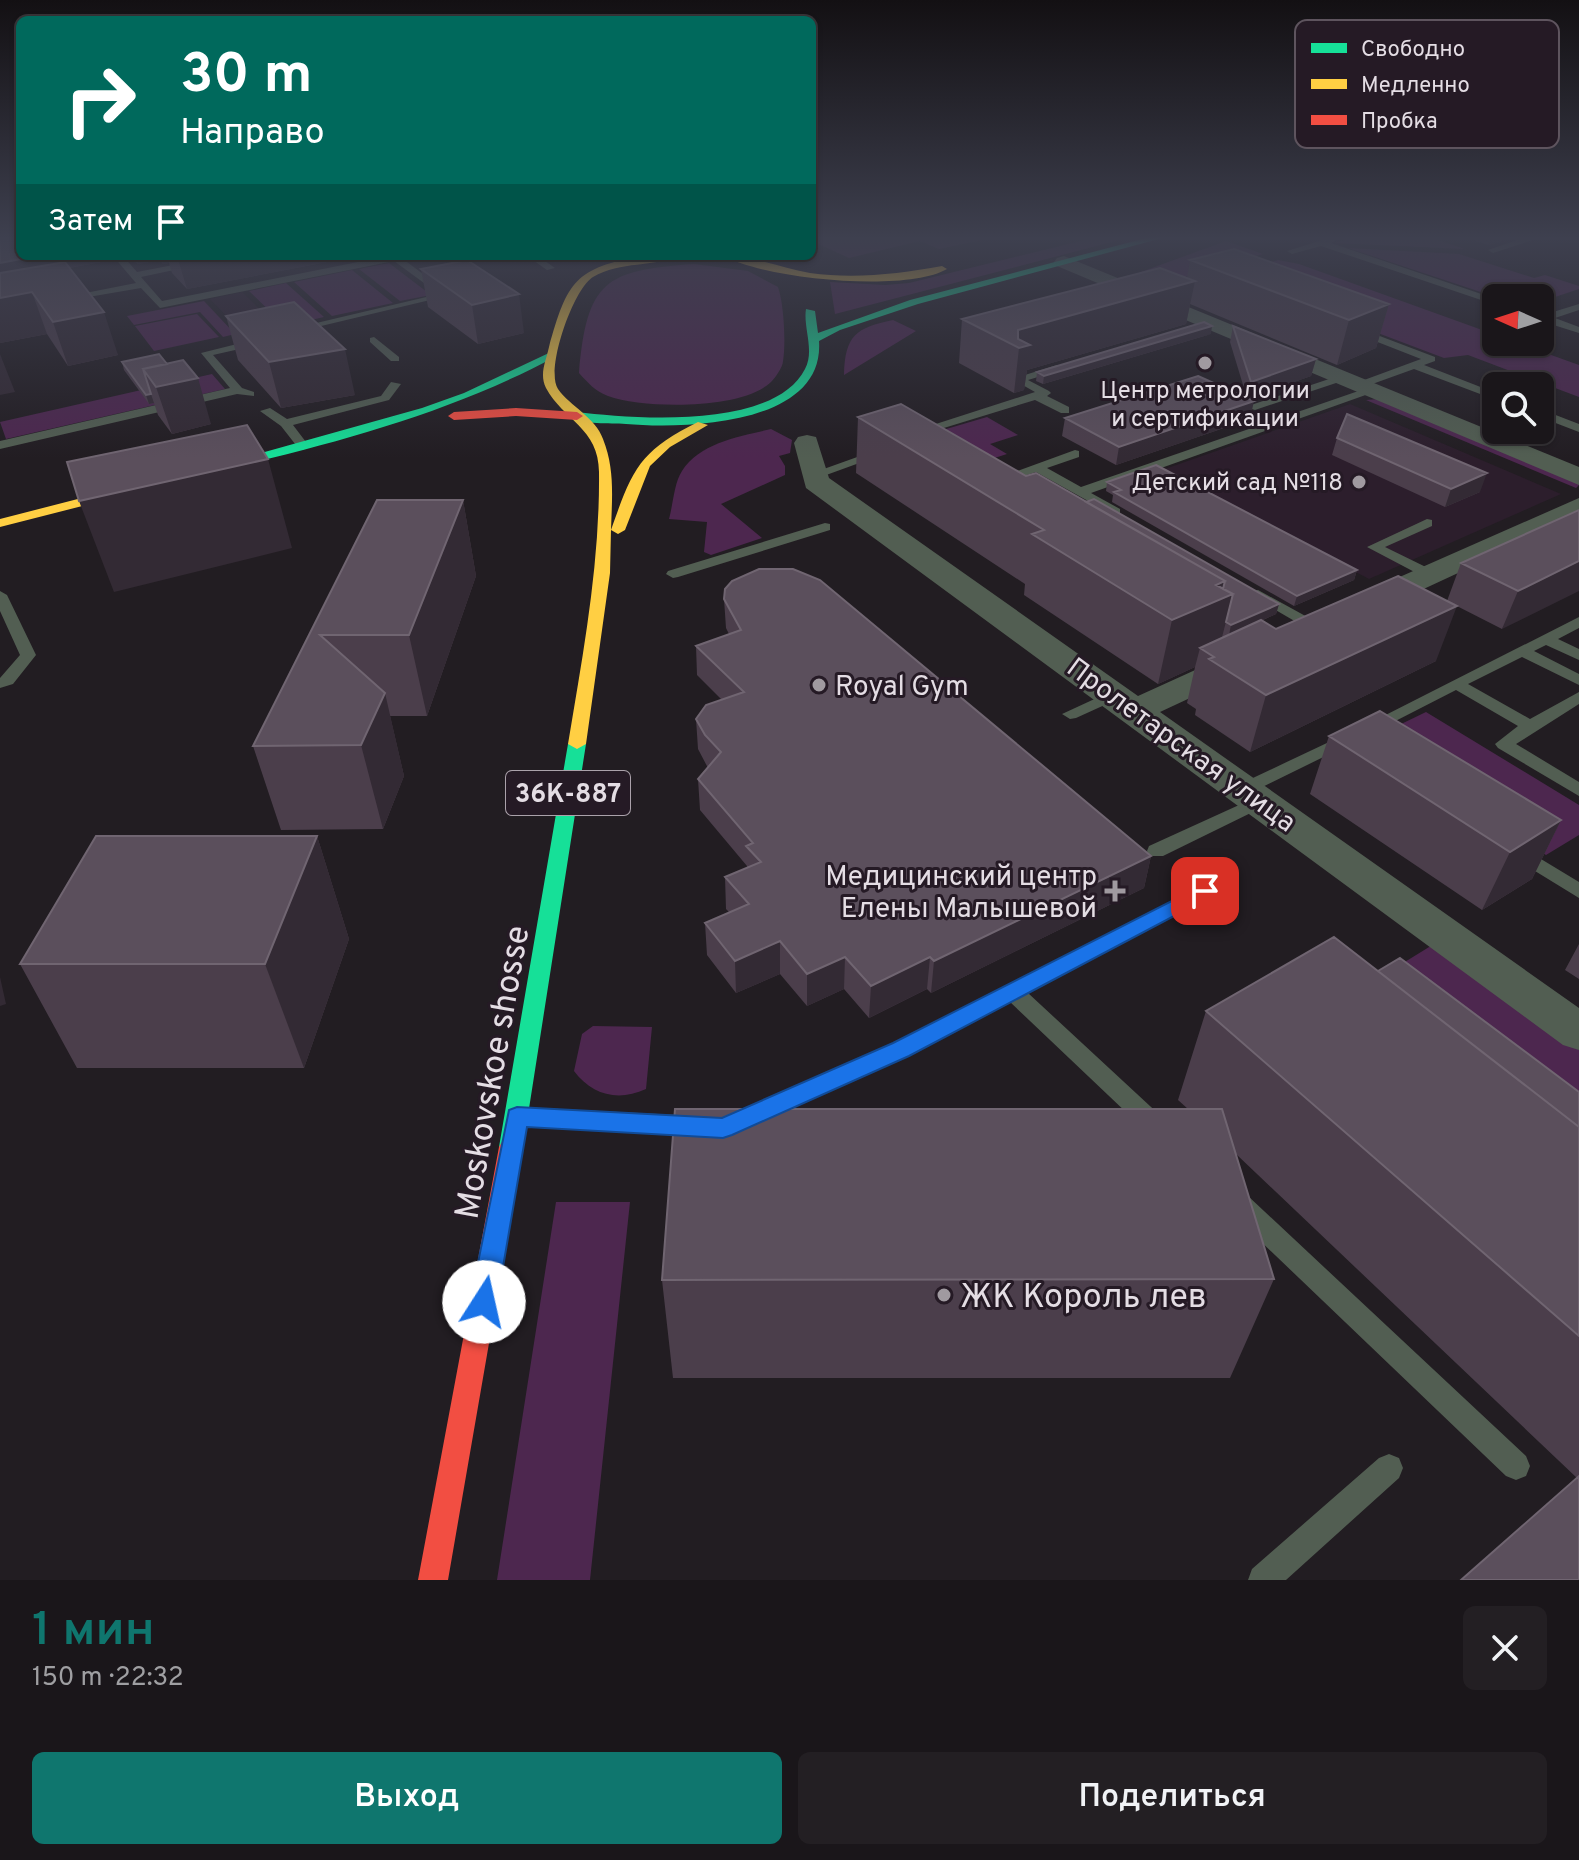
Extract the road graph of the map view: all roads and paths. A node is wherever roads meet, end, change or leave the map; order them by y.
1 (373, 311) edge
2 (566, 311) edge
3 (810, 311) edge
4 (887, 311) edge
5 (1164, 311) edge
6 (1554, 323) edge
7 (1344, 326) edge
8 (1579, 330) edge
9 (289, 332) edge
10 (275, 338) edge
11 (374, 340) dead end
12 (813, 340) junction
13 (551, 355) junction
14 (395, 359) dead end
15 (1075, 362) edge
16 (1414, 365) junction
17 (395, 384) dead end
18 (1357, 384) junction
19 (1482, 392) edge
20 (1037, 396) junction
21 (1251, 407) edge
22 (1065, 410) dead end
23 (266, 411) dead end
24 (730, 414) junction
25 (577, 416) junction
26 (1554, 418) edge
27 (285, 423) junction
28 (1579, 428) edge
29 (906, 435) edge
30 (0, 445) edge
31 (303, 446) junction
32 (893, 450) edge
33 (1075, 454) dead end
34 (810, 459) joint
35 (1037, 467) junction
36 (182, 477) edge
37 (1579, 477) edge
38 (151, 484) edge
39 (986, 485) edge
40 (1080, 492) junction
41 (1579, 506) edge
42 (1122, 516) edge
43 (0, 523) edge
44 (1427, 523) dead end
45 (825, 527) dead end
46 (603, 573) junction
47 (673, 574) dead end
48 (1429, 574) junction
49 (1246, 587) edge
50 (0, 595) edge
51 (1579, 622) edge
52 (1315, 627) junction
53 (1546, 639) junction
54 (1523, 651) junction
55 (1579, 655) edge
56 (1579, 680) edge
57 (0, 683) edge
58 (1458, 685) junction
59 (1579, 697) edge
60 (1125, 703) junction
61 (1070, 714) dead end
62 (1530, 726) junction
63 (1579, 790) edge
64 (1253, 795) junction
65 (1505, 843) edge
66 (1156, 851) dead end
67 (1205, 891) dead end
68 (1579, 891) edge
69 (1012, 991) junction
70 (1579, 1032) edge
71 (517, 1117) junction
72 (1173, 1142) edge
73 (1219, 1185) edge
74 (1516, 1466) dead end
75 (1389, 1468) dead end
76 (433, 1580) edge
77 (1263, 1580) edge

1 - 9 lane
2 - 13 main road, Moskovskoe shosse / 36К-887
3 - 12 main road, Moskovskoe shosse / 36К-887
4 - 12 main road
5 - 18 street
6 - 8 lane
7 - 16 lane
10 - 30 lane
11 - 14 lane
12 - 24 main road, Moskovskoe shosse / 36К-887
13 - 25 main road, Moskovskoe shosse / 36К-887
13 - 31 main road
15 - 20 lane
16 - 18 lane
16 - 19 lane
17 - 27 lane
18 - 21 lane
18 - 37 street
18 - 40 lane
20 - 22 lane
20 - 29 lane
23 - 27 lane
24 - 25 main road, Moskovskoe shosse / 36К-887
24 - 46 main road, Moskovskoe shosse / 36К-887
25 - 31 main road
25 - 46 main road, Moskovskoe shosse / 36К-887
26 - 28 lane
27 - 31 lane
31 - 36 main road
32 - 34 lane
33 - 35 lane
34 - 60 street, Пролетарская улица
35 - 39 lane
35 - 40 lane
38 - 43 main road
40 - 42 lane
41 - 48 street
44 - 48 lane
45 - 47 lane
46 - 71 main road, Moskovskoe shosse / 36К-887
48 - 52 street
49 - 52 lane
50 - 57 lane
51 - 53 lane
52 - 60 street
53 - 54 lane
53 - 55 lane
54 - 56 lane
54 - 58 lane
58 - 62 lane
58 - 64 lane
59 - 62 lane
60 - 61 lane
60 - 64 street, Пролетарская улица
62 - 63 lane
64 - 66 lane
64 - 70 street, Пролетарская улица
65 - 68 lane
67 - 69 lane
69 - 71 lane
69 - 72 lane
71 - 76 main road, Moskovskoe shosse / 36К-887
73 - 74 lane
75 - 77 lane

